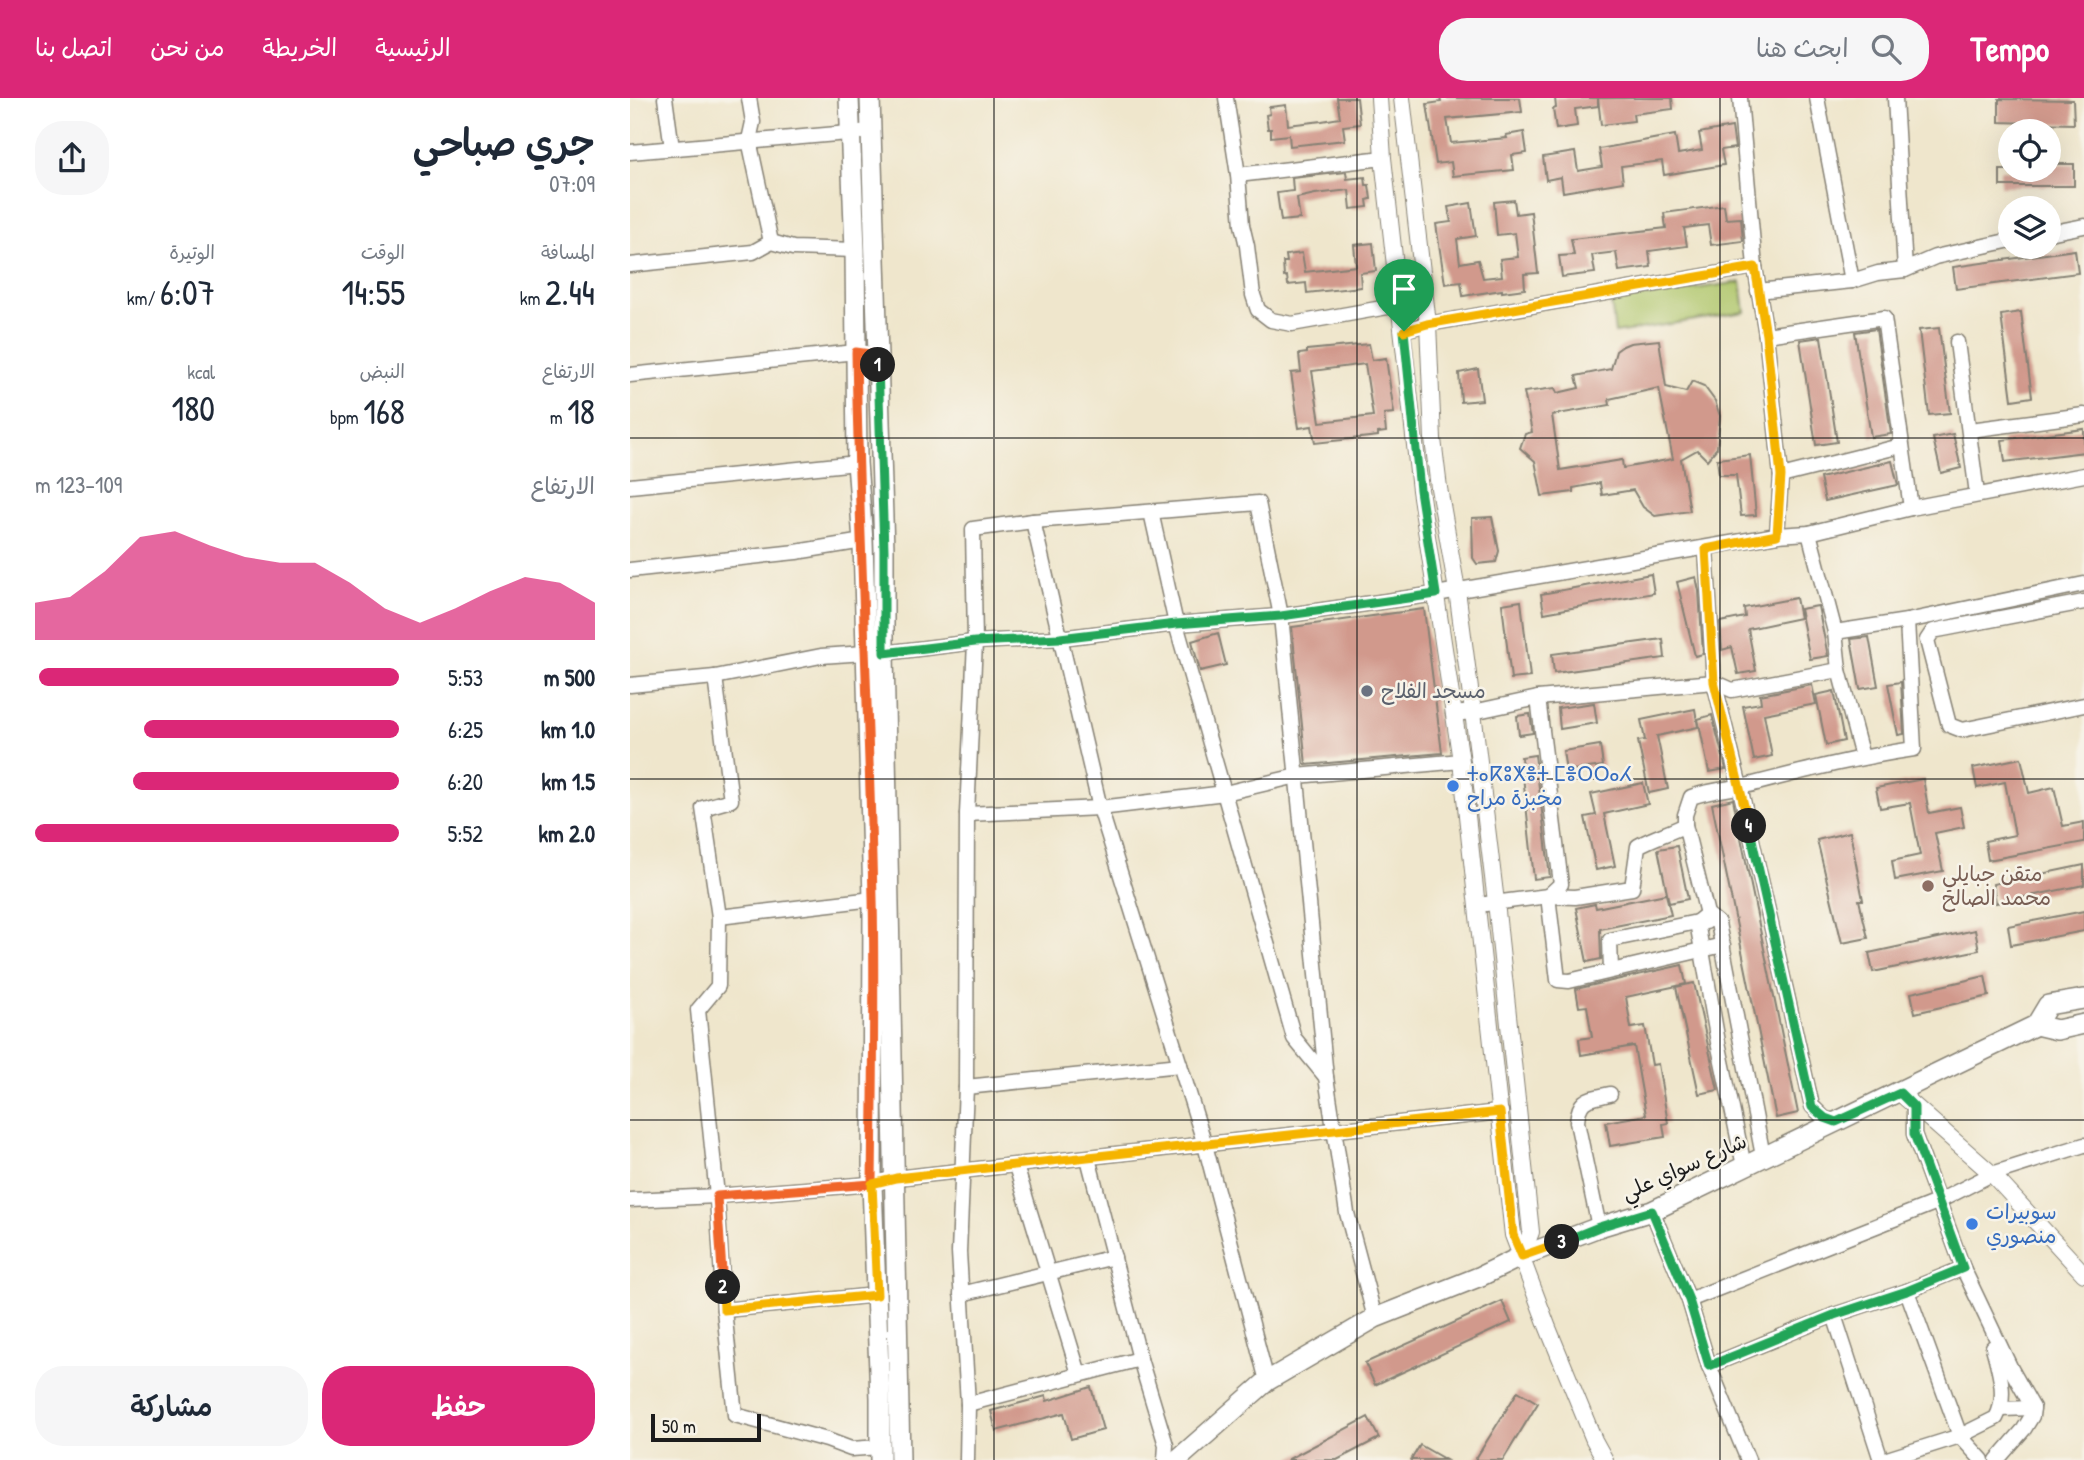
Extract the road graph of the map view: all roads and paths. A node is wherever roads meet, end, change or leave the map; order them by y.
1 (665, 98) edge
2 (749, 98) edge
3 (849, 98) edge
4 (870, 98) edge
5 (1226, 98) edge
6 (1379, 98) edge
7 (1402, 98) edge
8 (1740, 98) edge
9 (1818, 98) edge
10 (1895, 98) edge
11 (871, 131) junction
12 (851, 132) junction
13 (749, 140) junction
14 (672, 148) junction
15 (630, 152) edge
16 (1383, 158) junction
17 (1238, 175) junction
18 (2084, 226) edge
19 (2061, 231) edge
20 (771, 243) junction
21 (1998, 243) edge
22 (855, 250) junction
23 (630, 265) edge
24 (1755, 267) junction
25 (1905, 270) junction
26 (1852, 281) junction
27 (1758, 291) junction
28 (1399, 304) junction
29 (1427, 324) junction
30 (1404, 331) junction
31 (1766, 335) junction
32 (1957, 342) dead end
33 (856, 352) junction
34 (877, 355) junction
35 (630, 375) edge
36 (2084, 415) edge
37 (1970, 430) junction
38 (1901, 446) junction
39 (857, 463) junction
40 (2084, 475) edge
41 (1781, 476) junction
42 (630, 485) edge
43 (1439, 488) junction
44 (1420, 490) junction
45 (1977, 494) junction
46 (1911, 508) junction
47 (1152, 512) junction
48 (1033, 521) junction
49 (1809, 533) junction
50 (1777, 535) junction
51 (863, 541) junction
52 (1706, 549) junction
53 (630, 570) edge
54 (2084, 584) edge
55 (1457, 590) junction
56 (1436, 594) junction
57 (2084, 602) edge
58 (1281, 616) junction
59 (1907, 621) junction
60 (1176, 624) junction
61 (1835, 632) junction
62 (1060, 638) junction
63 (975, 642) junction
64 (874, 653) junction
65 (1839, 670) junction
66 (715, 677) junction
67 (1714, 682) junction
68 (630, 685) edge
69 (1538, 698) junction
70 (2084, 705) edge
71 (1473, 712) junction
72 (1454, 714) junction
73 (1862, 757) junction
74 (1461, 761) junction
75 (1297, 776) junction
76 (1740, 787) junction
77 (1224, 793) junction
78 (1100, 808) junction
79 (967, 814) junction
80 (1685, 825) junction
81 (1548, 897) junction
82 (873, 900) junction
83 (1496, 902) junction
84 (1478, 905) junction
85 (719, 917) junction
86 (1707, 920) junction
87 (1723, 945) junction
88 (1701, 949) junction
89 (1611, 970) junction
90 (2084, 999) edge
91 (2084, 1024) edge
92 (2036, 1025) junction
93 (1180, 1065) junction
94 (1326, 1077) junction
95 (966, 1087) junction
96 (1610, 1094) dead end
97 (1907, 1100) junction
98 (1500, 1112) junction
99 (1836, 1122) junction
100 (1336, 1130) junction
101 (1205, 1145) junction
102 (2084, 1146) edge
103 (1763, 1156) junction
104 (1088, 1158) junction
105 (1016, 1166) junction
106 (1744, 1166) junction
107 (960, 1171) junction
108 (1992, 1174) junction
109 (896, 1178) junction
110 (872, 1184) junction
111 (717, 1196) junction
112 (630, 1200) edge
113 (1937, 1202) junction
114 (1652, 1211) junction
115 (1599, 1227) junction
116 (1522, 1256) junction
117 (1114, 1257) junction
118 (1963, 1268) junction
119 (2082, 1269) edge
120 (1049, 1272) junction
121 (1907, 1291) junction
122 (961, 1294) junction
123 (877, 1295) junction
124 (1689, 1300) junction
125 (724, 1310) junction
126 (1834, 1315) junction
127 (1984, 1316) junction
128 (1375, 1318) junction
129 (1140, 1359) junction
130 (1709, 1366) junction
131 (1079, 1374) junction
132 (1267, 1381) junction
133 (968, 1404) junction
134 (2033, 1408) junction
135 (2001, 1409) junction
136 (1960, 1436) junction
137 (1171, 1452) edge
138 (859, 1454) edge
139 (880, 1454) edge
140 (900, 1460) edge
141 (967, 1460) edge
142 (1157, 1460) edge
143 (1165, 1460) edge
144 (1605, 1460) edge
145 (1748, 1460) edge
146 (1882, 1460) edge
147 (1982, 1460) edge
148 (1997, 1460) edge

1 - 14 street
2 - 13 street
3 - 12 main road
4 - 11 main road
5 - 17 street
6 - 16 street
7 - 29 street
8 - 24 street
9 - 26 street
10 - 25 street
11 - 12 street
11 - 34 main road
12 - 13 street
12 - 22 main road
13 - 14 street
13 - 20 street
14 - 15 street
16 - 17 street
16 - 28 street
17 - 28 street
18 - 19 street
20 - 22 street
20 - 23 street
21 - 25 street
22 - 33 main road
24 - 27 street
24 - 29 street
25 - 26 street
26 - 27 street
27 - 31 street
28 - 30 street
29 - 30 street
29 - 43 street
30 - 44 street
31 - 38 street
31 - 41 street
32 - 37 street
33 - 34 street
33 - 35 street
33 - 39 main road
34 - 64 main road
36 - 37 street
37 - 45 street
38 - 41 street
38 - 46 street
39 - 42 street
39 - 51 main road
40 - 45 street
41 - 50 street
43 - 44 street
43 - 55 street
44 - 56 street
45 - 46 street
46 - 49 street
47 - 48 street
47 - 58 street
47 - 60 street
48 - 62 street
48 - 63 street
49 - 50 street
49 - 61 street
50 - 52 street
51 - 53 street
51 - 64 main road
52 - 55 street
52 - 67 street
54 - 59 street
55 - 56 street
55 - 71 street
56 - 58 street
56 - 72 street
57 - 70 street
58 - 60 street
58 - 75 street
59 - 61 street
59 - 73 street
60 - 62 street
60 - 77 street
61 - 65 street
62 - 63 street
62 - 78 street
63 - 64 street
63 - 79 street
64 - 66 street
64 - 82 main road
64 - 109 main road
65 - 67 street
65 - 73 street
66 - 68 street
66 - 85 street
67 - 69 street
67 - 76 street
69 - 71 street
69 - 81 street
71 - 72 street
71 - 83 street
72 - 74 street
73 - 76 street
74 - 75 street
74 - 84 street
75 - 77 street
75 - 94 street
76 - 80 street
76 - 99 street
77 - 78 street
77 - 94 street
78 - 79 street
78 - 93 street
79 - 95 street
80 - 81 street
80 - 86 street
81 - 83 street
81 - 89 street
82 - 85 street
82 - 110 main road
83 - 84 street
83 - 116 street
84 - 98 street
85 - 111 street
86 - 87 street
86 - 88 street
86 - 89 street
87 - 88 street
87 - 103 street
88 - 89 street
88 - 106 street
90 - 92 main road, شارع سواي علي
91 - 92 main road
92 - 97 main road, شارع سواي علي
93 - 95 street
93 - 101 street
94 - 100 street
95 - 107 street
96 - 115 street
97 - 99 main road, شارع سواي علي
97 - 108 street
97 - 113 street
98 - 100 street
98 - 116 street
99 - 103 main road, شارع سواي علي
100 - 101 street
100 - 128 street
101 - 104 street
101 - 132 street
102 - 108 street
103 - 106 main road, شارع سواي علي
104 - 105 street
104 - 117 street
105 - 107 street
105 - 120 street
106 - 114 main road, شارع سواي علي
107 - 109 street
107 - 122 street
108 - 113 street
108 - 119 street
109 - 110 street
109 - 140 main road
110 - 111 street
110 - 123 main road
111 - 112 street
111 - 125 street
113 - 118 street
113 - 124 street
114 - 115 main road, شارع سواي علي
114 - 124 street
115 - 116 main road, شارع سواي علي
116 - 128 main road, شارع سواي علي
116 - 144 street
117 - 120 street
117 - 129 street
118 - 121 street
118 - 127 street
120 - 122 street
120 - 131 street
121 - 126 street
121 - 136 street
122 - 133 street
123 - 125 street
123 - 139 main road
124 - 130 street
125 - 138 street
126 - 130 street
126 - 146 street
127 - 134 street
127 - 135 street
128 - 132 main road, شارع سواي علي
129 - 131 street
129 - 137 street
130 - 145 street
131 - 133 street
132 - 137 main road, شارع سواي علي
133 - 141 street
134 - 135 street
134 - 148 street
135 - 136 street
136 - 146 street
136 - 147 street
137 - 142 street
137 - 143 street
138 - 139 street

